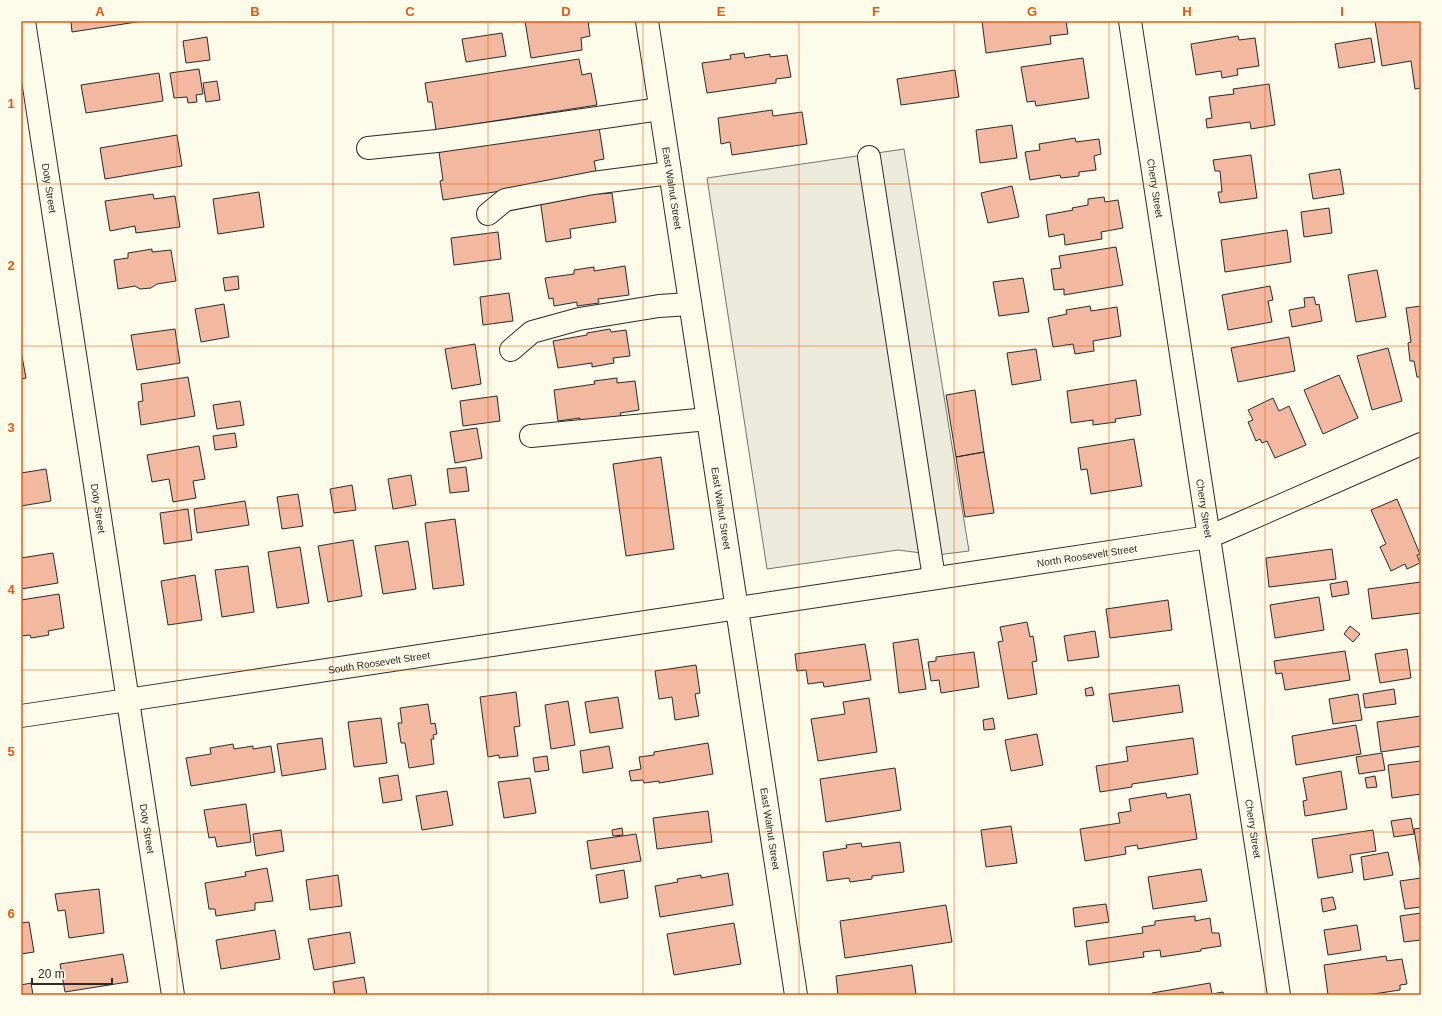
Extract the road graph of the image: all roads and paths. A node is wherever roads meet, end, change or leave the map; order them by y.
1 (24, 21) edge
2 (647, 21) edge
3 (1130, 21) edge
4 (660, 109) junction
5 (368, 148) dead end
6 (869, 157) dead end
7 (670, 173) junction
8 (488, 214) dead end
9 (690, 304) junction
10 (511, 350) dead end
11 (708, 419) junction
12 (531, 436) dead end
13 (1421, 444) edge
14 (1209, 537) junction
15 (934, 578) junction
16 (736, 608) junction
17 (128, 700) junction
18 (21, 716) edge
19 (173, 995) edge
20 (796, 995) edge
21 (1279, 995) edge

1 - 17 street, Doty Street
2 - 4 street, East Walnut Street
3 - 14 street, Cherry Street
4 - 5 street
4 - 7 street, East Walnut Street
6 - 15 street
7 - 8 street
7 - 9 street, East Walnut Street
9 - 10 street
9 - 11 street, East Walnut Street
11 - 12 street
11 - 16 street, East Walnut Street
13 - 14 street, North Roosevelt Street
14 - 15 street, North Roosevelt Street
14 - 21 street, Cherry Street
15 - 16 street, North Roosevelt Street
16 - 17 street, South Roosevelt Street
16 - 20 street, East Walnut Street
17 - 18 street, South Roosevelt Street
17 - 19 street, Doty Street

